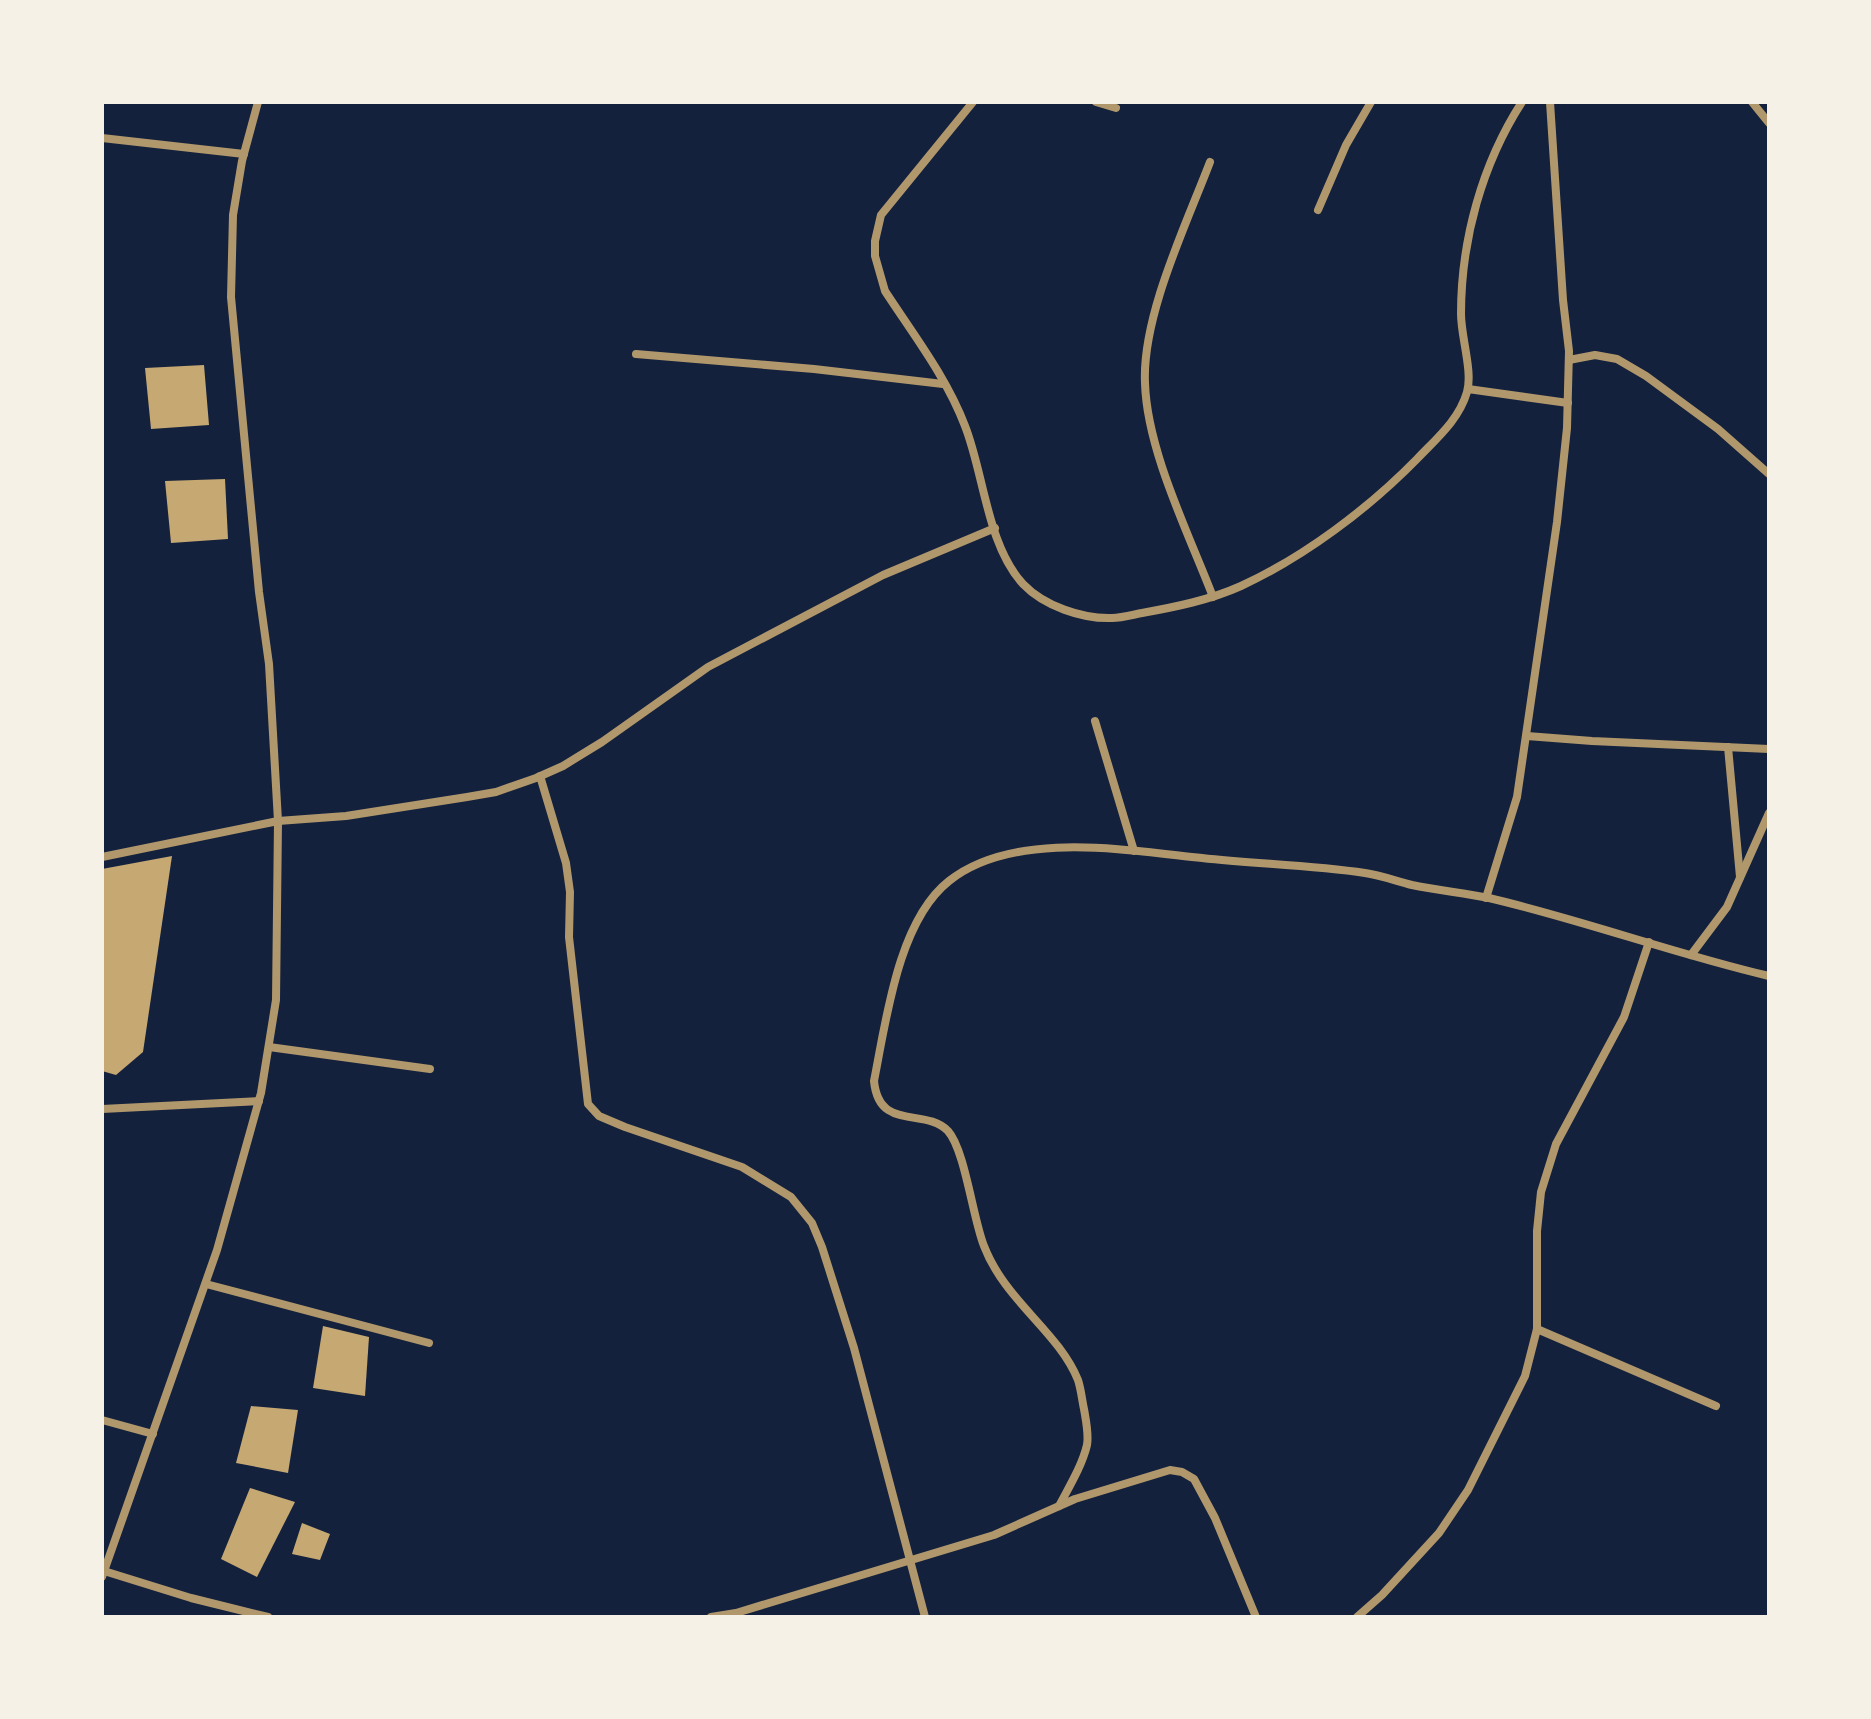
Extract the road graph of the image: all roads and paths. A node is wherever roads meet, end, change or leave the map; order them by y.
1 (258, 102) edge
2 (973, 102) edge
3 (1096, 102) edge
4 (1371, 102) edge
5 (1522, 102) edge
6 (1550, 102) edge
7 (1752, 102) edge
8 (1116, 108) dead end
9 (1769, 123) edge
10 (102, 138) edge
11 (244, 154) junction
12 (1210, 162) dead end
13 (1318, 210) dead end
14 (636, 354) dead end
15 (1569, 360) junction
16 (943, 384) junction
17 (1468, 389) junction
18 (1568, 403) junction
19 (1769, 474) edge
20 (995, 528) junction
21 (1213, 597) junction
22 (1095, 721) dead end
23 (1527, 736) junction
24 (1728, 747) junction
25 (1769, 749) edge
26 (540, 776) junction
27 (1769, 813) edge
28 (278, 821) junction
29 (1134, 851) junction
30 (102, 857) edge
31 (1740, 877) junction
32 (1486, 898) junction
33 (1649, 942) junction
34 (1691, 955) junction
35 (1769, 976) edge
36 (269, 1047) junction
37 (430, 1069) dead end
38 (259, 1101) junction
39 (102, 1109) edge
40 (206, 1284) junction
41 (1537, 1329) junction
42 (429, 1343) dead end
43 (1716, 1406) dead end
44 (102, 1420) edge
45 (153, 1434) junction
46 (1059, 1506) junction
47 (909, 1563) junction
48 (103, 1574) edge
49 (268, 1617) edge
50 (711, 1617) edge
51 (925, 1617) edge
52 (1256, 1617) edge
53 (1357, 1617) edge

1 - 11 street
2 - 16 street
3 - 8 street
4 - 13 street
5 - 17 street
6 - 15 street
7 - 9 street
10 - 11 street
11 - 28 street
12 - 21 street
14 - 16 street
15 - 18 street
15 - 19 street
16 - 20 street
17 - 18 street
17 - 21 street
18 - 23 street
20 - 21 street
20 - 26 street
22 - 29 street
23 - 24 street
23 - 32 street
24 - 25 street
24 - 31 street
26 - 28 street
26 - 47 street
27 - 31 street
28 - 30 street
28 - 36 street
29 - 32 street
29 - 46 street
31 - 34 street
32 - 33 street
33 - 34 street
33 - 41 street
34 - 35 street
36 - 37 street
36 - 38 street
38 - 39 street
38 - 40 street
40 - 42 street
40 - 45 street
41 - 43 street
41 - 53 street
44 - 45 street
45 - 48 street
46 - 47 street
46 - 52 street
47 - 50 street
47 - 51 street
48 - 49 street

